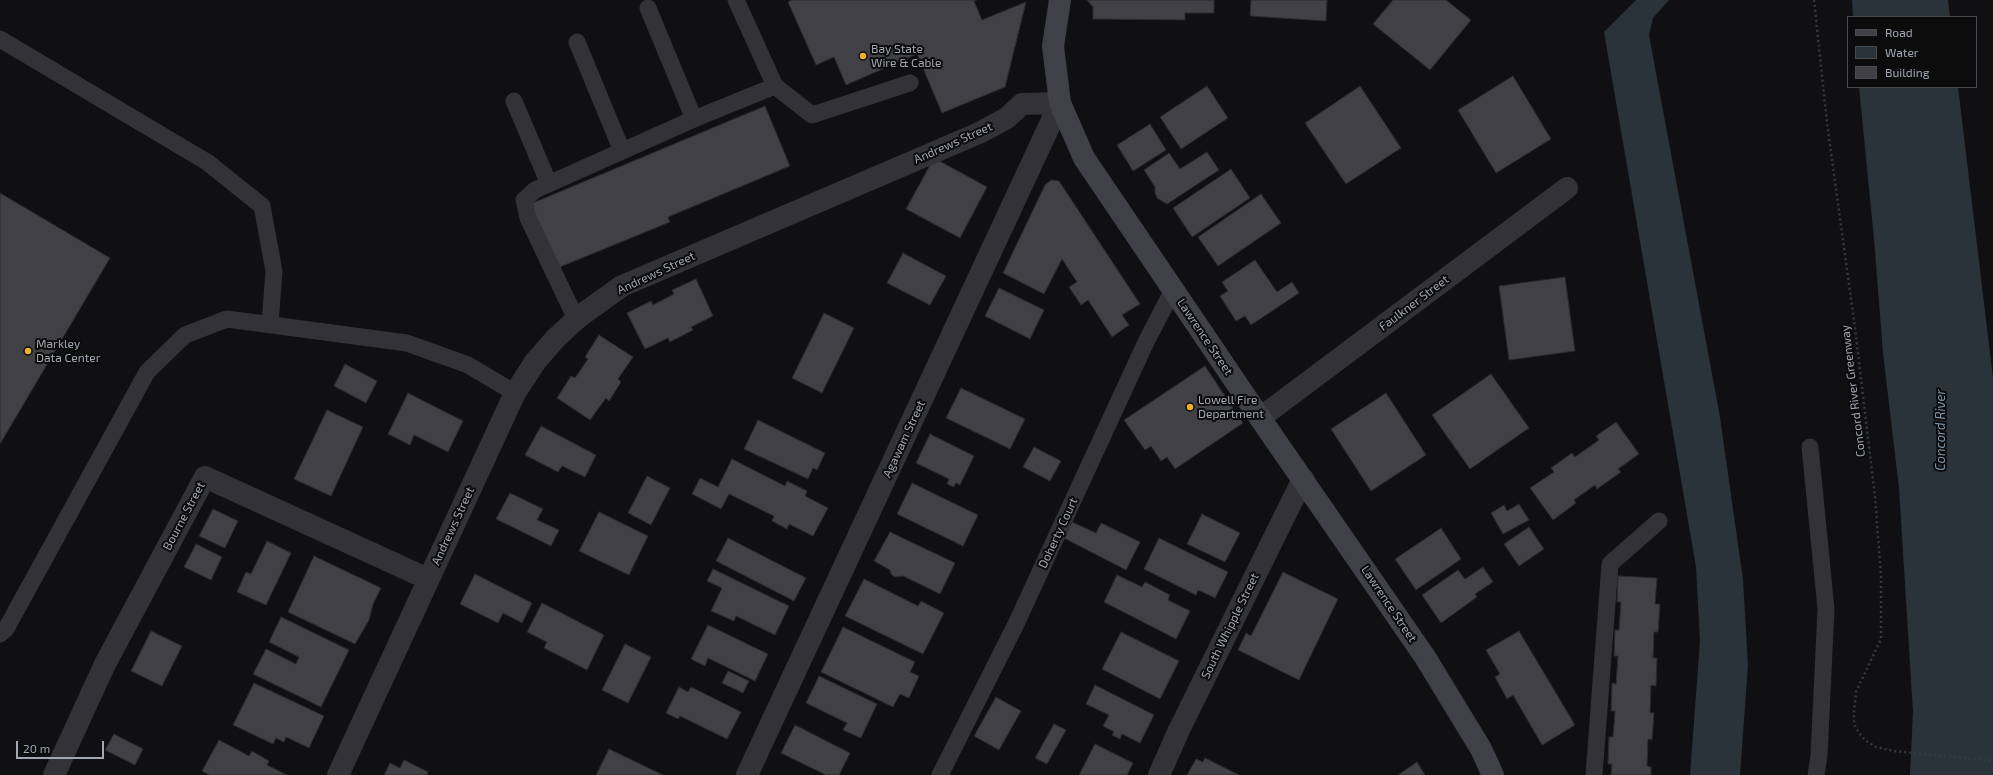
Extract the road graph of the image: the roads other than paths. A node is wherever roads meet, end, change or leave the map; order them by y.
1 (736, 0) edge
2 (1060, 0) edge
3 (648, 8) dead end
4 (0, 39) edge
5 (577, 42) dead end
6 (910, 83) dead end
7 (775, 86) junction
8 (514, 101) dead end
9 (1060, 103) junction
10 (694, 119) junction
11 (622, 151) junction
12 (549, 184) junction
13 (1568, 188) dead end
14 (1173, 290) junction
15 (576, 319) junction
16 (270, 324) junction
17 (515, 393) junction
18 (1260, 418) junction
19 (1810, 447) dead end
20 (1303, 479) junction
21 (1660, 520) dead end
22 (428, 579) junction
23 (0, 634) edge
24 (54, 775) edge
25 (338, 775) edge
26 (747, 775) edge
27 (940, 775) edge
28 (1159, 775) edge
29 (1493, 775) edge
30 (1594, 775) edge
31 (1816, 775) edge

1 - 7 lane
2 - 9 main road, Lawrence Street
3 - 10 lane
4 - 16 lane
5 - 11 lane
6 - 7 lane
7 - 10 lane
8 - 12 lane
9 - 14 main road, Lawrence Street
9 - 15 street, Andrews Street
9 - 26 street, Agawam Street
10 - 11 lane
11 - 12 lane
12 - 15 lane
13 - 18 street, Faulkner Street
14 - 18 main road, Lawrence Street
14 - 27 lane, Doherty Court
15 - 17 street, Andrews Street
16 - 17 lane
16 - 23 lane
17 - 22 street, Andrews Street
18 - 20 main road, Lawrence Street
19 - 31 lane
20 - 28 street, South Whipple Street
20 - 29 main road, Lawrence Street
21 - 30 lane
22 - 24 street, Bourne Street
22 - 25 street, Andrews Street

